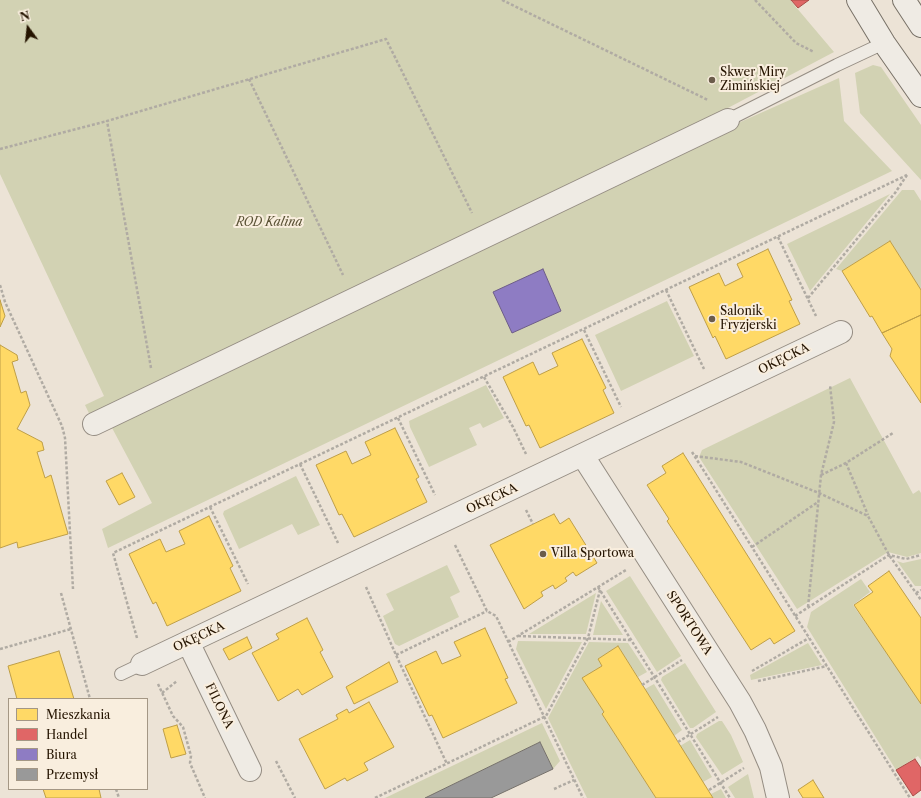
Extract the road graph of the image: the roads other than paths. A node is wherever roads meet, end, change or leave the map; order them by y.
1 (858, 0) edge
2 (904, 0) edge
3 (921, 26) edge
4 (884, 43) junction
5 (921, 96) edge
6 (735, 117) joint
7 (841, 332) dead end
8 (94, 424) dead end
9 (583, 456) junction
10 (188, 642) junction
11 (141, 654) joint
12 (121, 674) dead end
13 (250, 770) dead end
14 (778, 798) edge

1 - 4 street
2 - 3 street
4 - 5 street
4 - 6 lane
6 - 8 street
7 - 9 street, OKĘCKA
9 - 10 street, OKĘCKA
9 - 14 street, SPORTOWA
10 - 11 street, OKĘCKA
10 - 13 street, FILONA
11 - 12 lane

